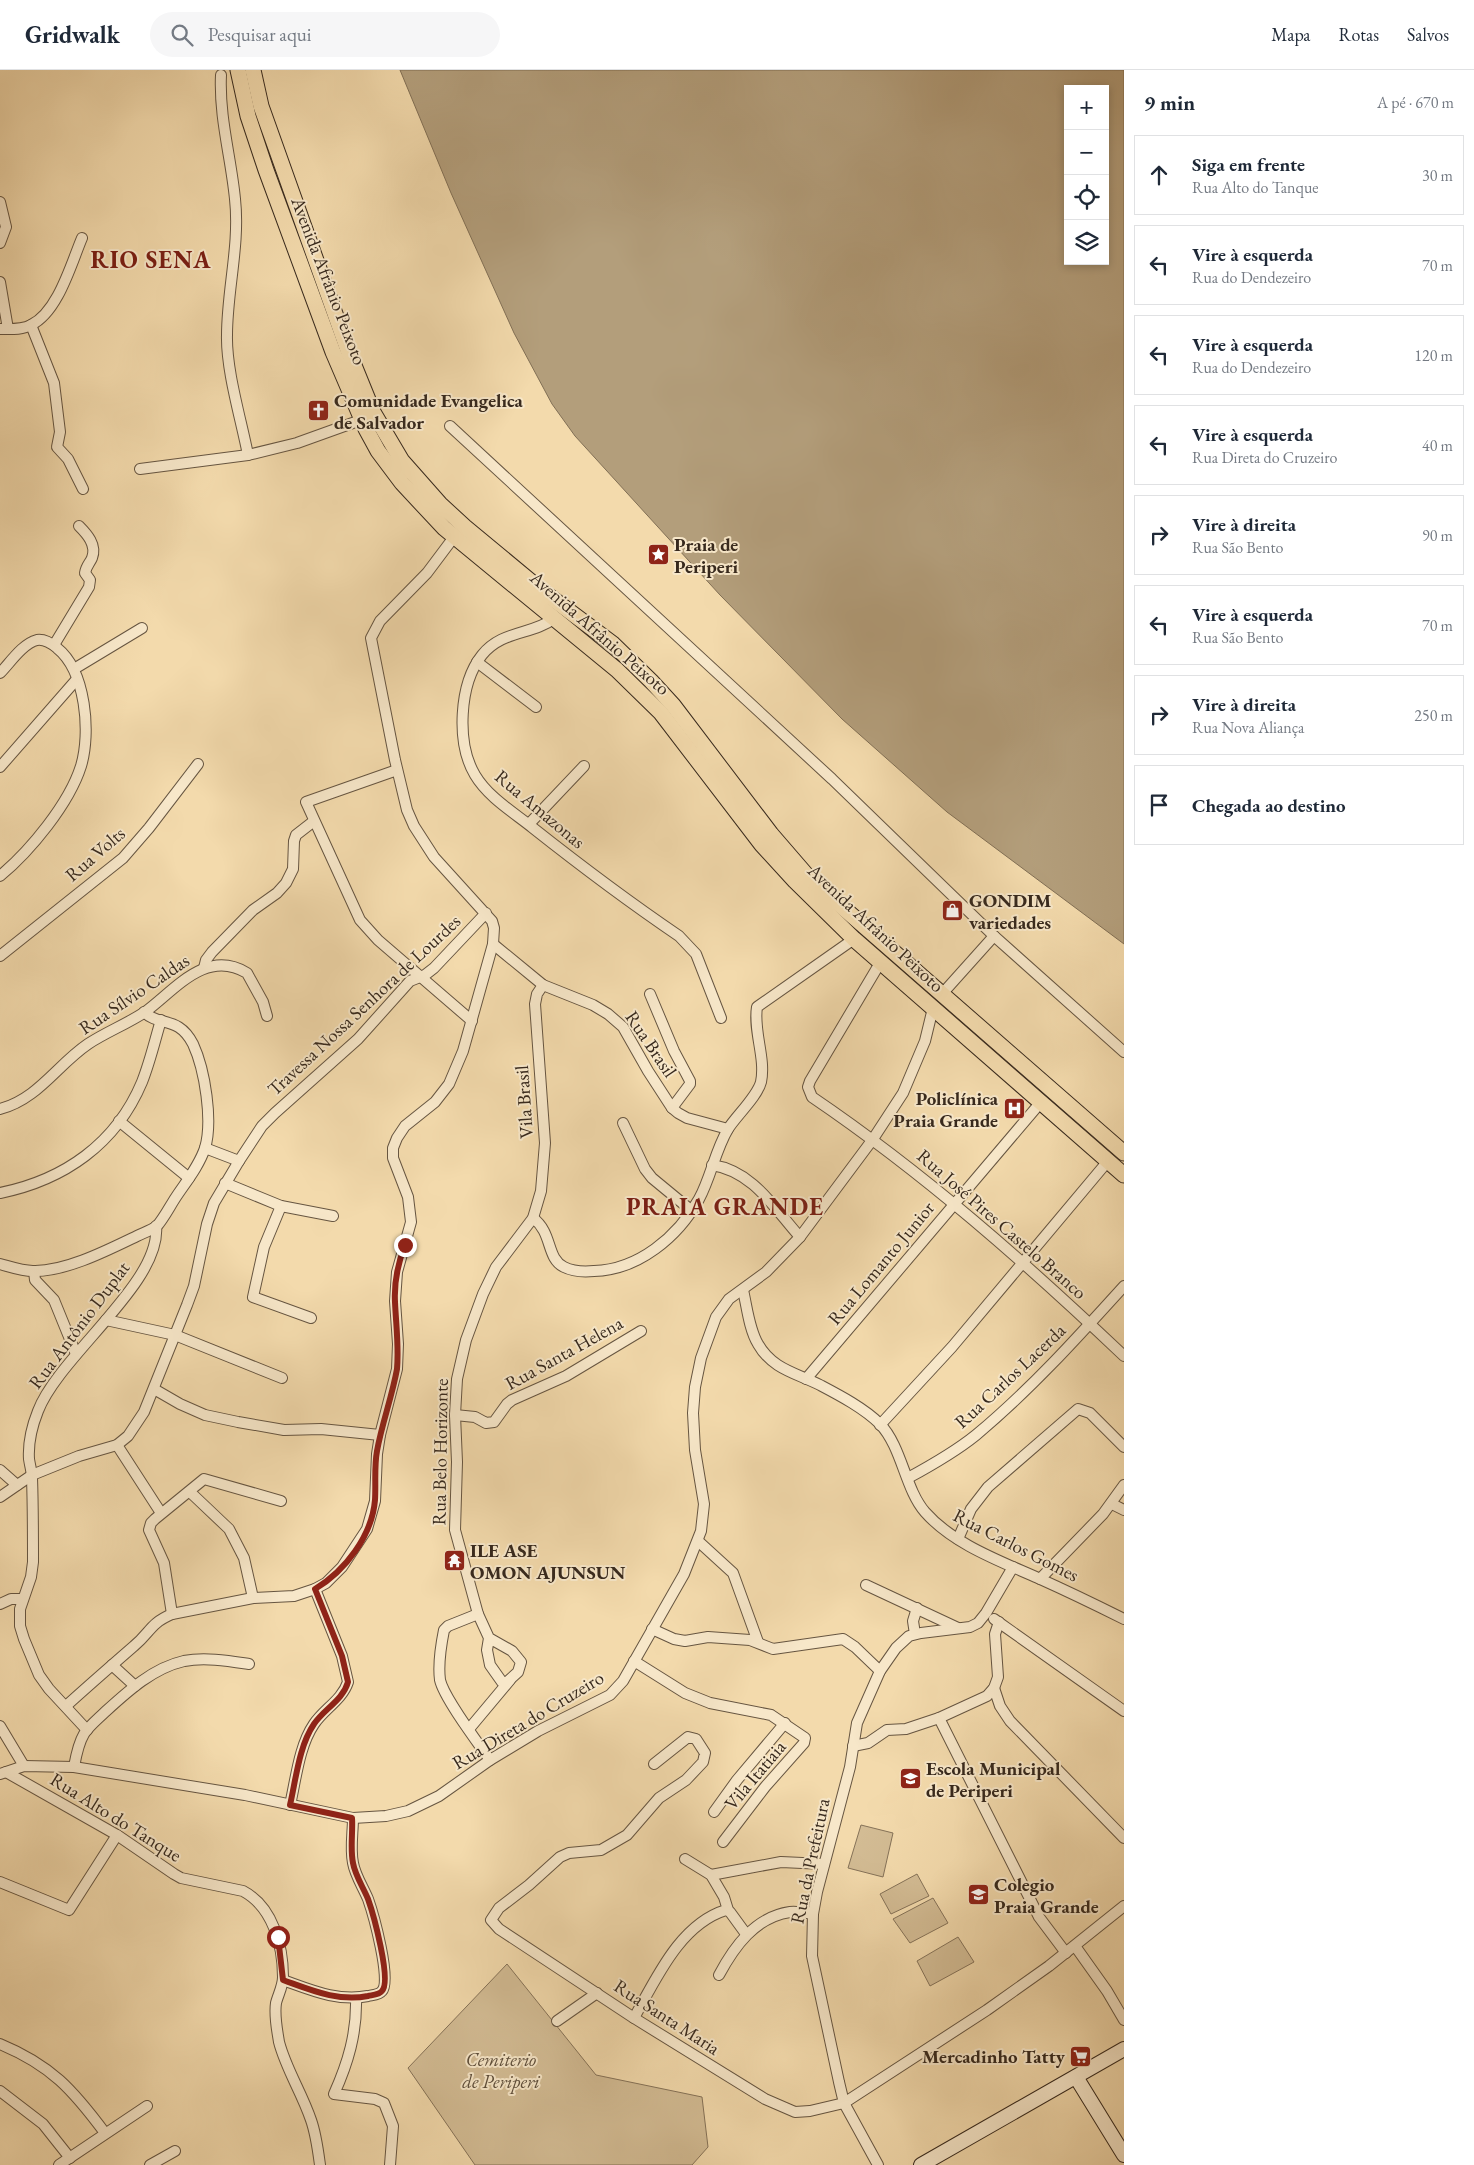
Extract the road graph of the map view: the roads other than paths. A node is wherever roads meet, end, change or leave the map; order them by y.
1 (238, 70) edge
2 (253, 70) edge
3 (221, 75) dead end
4 (0, 202) edge
5 (82, 238) dead end
6 (0, 243) edge
7 (0, 282) edge
8 (31, 325) junction
9 (4, 329) edge
10 (361, 420) junction
11 (450, 426) dead end
12 (248, 455) junction
13 (140, 469) dead end
14 (83, 489) dead end
15 (79, 526) dead end
16 (454, 536) junction
17 (555, 618) junction
18 (142, 628) dead end
19 (52, 644) junction
20 (477, 662) junction
21 (0, 673) edge
22 (75, 674) junction
23 (536, 707) dead end
24 (198, 764) dead end
25 (584, 766) dead end
26 (0, 767) edge
27 (397, 770) junction
28 (314, 821) junction
29 (529, 824) junction
30 (0, 876) edge
31 (486, 913) junction
32 (994, 936) junction
33 (854, 939) junction
34 (493, 944) junction
35 (0, 956) edge
36 (880, 963) junction
37 (204, 968) junction
38 (420, 976) junction
39 (542, 985) junction
40 (650, 994) dead end
41 (942, 994) junction
42 (933, 1008) junction
43 (144, 1012) junction
44 (267, 1016) dead end
45 (722, 1018) dead end
46 (162, 1020) junction
47 (472, 1022) junction
48 (1124, 1052) edge
49 (1042, 1102) junction
50 (672, 1108) junction
51 (0, 1109) edge
52 (118, 1122) junction
53 (623, 1123) dead end
54 (728, 1129) junction
55 (873, 1138) junction
56 (205, 1148) junction
57 (1124, 1153) edge
58 (239, 1161) junction
59 (1108, 1161) junction
60 (712, 1165) junction
61 (1124, 1175) edge
62 (189, 1178) junction
63 (225, 1183) junction
64 (0, 1193) edge
65 (954, 1204) junction
66 (281, 1206) junction
67 (692, 1211) junction
68 (333, 1216) dead end
69 (533, 1218) junction
70 (156, 1226) junction
71 (800, 1237) junction
72 (1023, 1263) junction
73 (0, 1264) edge
74 (34, 1272) junction
75 (1124, 1286) edge
76 (743, 1290) junction
77 (311, 1318) dead end
78 (106, 1320) junction
79 (1090, 1323) junction
80 (641, 1331) dead end
81 (175, 1335) junction
82 (76, 1354) junction
83 (1124, 1356) edge
84 (282, 1378) dead end
85 (806, 1379) junction
86 (154, 1389) junction
87 (455, 1415) junction
88 (880, 1424) junction
89 (380, 1435) junction
90 (117, 1445) junction
91 (1124, 1447) edge
92 (0, 1470) edge
93 (32, 1475) junction
94 (908, 1478) junction
95 (17, 1485) junction
96 (1124, 1485) edge
97 (190, 1492) junction
98 (0, 1497) edge
99 (281, 1501) dead end
100 (1112, 1504) junction
101 (1124, 1510) edge
102 (161, 1513) junction
103 (958, 1539) junction
104 (698, 1541) junction
105 (1012, 1567) junction
106 (1040, 1579) junction
107 (866, 1585) dead end
108 (315, 1589) junction
109 (253, 1598) junction
110 (22, 1600) junction
111 (0, 1604) edge
112 (917, 1608) junction
113 (986, 1613) junction
114 (172, 1614) junction
115 (478, 1614) junction
116 (1124, 1619) edge
117 (999, 1622) junction
118 (959, 1628) junction
119 (652, 1629) junction
120 (915, 1634) junction
121 (489, 1638) junction
122 (758, 1642) junction
123 (634, 1661) junction
124 (249, 1664) dead end
125 (112, 1665) junction
126 (880, 1671) junction
127 (510, 1680) junction
128 (135, 1686) junction
129 (994, 1688) junction
130 (66, 1706) junction
131 (1124, 1711) edge
132 (939, 1718) junction
133 (785, 1722) junction
134 (0, 1726) edge
135 (469, 1729) junction
136 (87, 1730) junction
137 (853, 1746) junction
138 (490, 1760) junction
139 (654, 1764) dead end
140 (24, 1766) junction
141 (74, 1767) junction
142 (3, 1773) edge
143 (290, 1805) junction
144 (714, 1812) dead end
145 (352, 1818) junction
146 (117, 1835) junction
147 (1124, 1838) edge
148 (723, 1842) dead end
149 (685, 1859) dead end
150 (824, 1864) junction
151 (711, 1875) junction
152 (0, 1882) edge
153 (1124, 1906) edge
154 (728, 1910) junction
155 (813, 1914) junction
156 (746, 1934) junction
157 (1075, 1946) junction
158 (1066, 1953) junction
159 (719, 1975) dead end
160 (283, 1980) junction
161 (597, 1993) junction
162 (356, 1998) junction
163 (634, 2018) junction
164 (1124, 2020) edge
165 (557, 2021) dead end
166 (0, 2044) edge
167 (1124, 2049) edge
168 (1076, 2076) junction
169 (0, 2090) edge
170 (844, 2103) junction
171 (147, 2106) dead end
172 (105, 2133) junction
173 (174, 2151) dead end
174 (1124, 2155) edge
175 (70, 2158) junction
176 (59, 2165) edge
177 (150, 2165) edge
178 (320, 2165) edge
179 (390, 2165) edge
180 (878, 2165) edge
181 (921, 2165) edge

1 - 10 main road, Avenida Afrânio Peixoto
2 - 41 main road, Avenida Afrânio Peixoto
3 - 12 street
4 - 6 street
5 - 8 street
7 - 9 street
8 - 9 street
8 - 14 street
10 - 12 street
10 - 16 main road, Avenida Afrânio Peixoto
11 - 32 street
12 - 13 street
15 - 19 street
16 - 17 main road, Avenida Afrânio Peixoto
16 - 27 street
17 - 20 street, Rua Amazonas
17 - 33 main road, Avenida Afrânio Peixoto
18 - 22 street
19 - 21 street
19 - 22 street
20 - 23 street
20 - 29 street, Rua Amazonas
22 - 26 street
22 - 30 street
24 - 35 street, Rua Volts
25 - 29 street
27 - 28 street
27 - 31 street
28 - 37 street, Rua Sílvio Caldas
28 - 38 street
29 - 45 street, Rua Amazonas
31 - 34 street
31 - 38 street, Travessa Nossa Senhora de Lourdes
32 - 41 street
32 - 48 street
33 - 36 main road, Avenida Afrânio Peixoto
33 - 54 street
34 - 39 street, Rua Brasil
34 - 47 street
36 - 42 main road, Avenida Afrânio Peixoto
36 - 55 street, Rua José Pires Castelo Branco
37 - 43 street, Rua Sílvio Caldas
37 - 44 street
38 - 47 street
38 - 58 street, Travessa Nossa Senhora de Lourdes
39 - 50 street, Rua Brasil
39 - 69 street, Vila Brasil
40 - 50 street
41 - 57 main road, Avenida Afrânio Peixoto
42 - 49 main road, Avenida Afrânio Peixoto
42 - 55 street, Rua Direta do Cruzeiro
43 - 46 street
43 - 51 street, Rua Sílvio Caldas
46 - 52 street
46 - 56 street
47 - 89 street
49 - 59 main road, Avenida Afrânio Peixoto
49 - 65 street, Rua Lomanto Junior
50 - 54 street, Rua Brasil
52 - 62 street
52 - 64 street
53 - 67 street
54 - 60 street
55 - 65 street, Rua José Pires Castelo Branco
55 - 71 street, Rua Direta do Cruzeiro
56 - 58 street
56 - 62 street
58 - 63 street, Travessa Nossa Senhora de Lourdes
59 - 61 main road, Avenida Afrânio Peixoto
59 - 72 street
60 - 67 street
60 - 71 street
62 - 70 street
63 - 66 street
63 - 81 street, Travessa Nossa Senhora de Lourdes
65 - 72 street, Rua José Pires Castelo Branco
65 - 85 street, Rua Lomanto Junior
66 - 68 street
66 - 77 street
67 - 69 street
69 - 87 street, Rua Belo Horizonte
70 - 74 street
70 - 78 street, Rua Antônio Duplat
71 - 76 street, Rua Direta do Cruzeiro
72 - 79 street, Rua José Pires Castelo Branco
72 - 88 street
73 - 74 street
74 - 82 street
75 - 79 street, Rua Carlos Lacerda
76 - 85 street, Rua Carlos Gomes
76 - 104 street, Rua Direta do Cruzeiro
78 - 81 street
78 - 82 street, Rua Antônio Duplat
79 - 83 street, Rua José Pires Castelo Branco
79 - 94 street, Rua Carlos Lacerda
80 - 87 street, Rua Santa Helena
81 - 84 street
81 - 86 street, Travessa Nossa Senhora de Lourdes
82 - 93 street, Rua Antônio Duplat
85 - 88 street, Rua Carlos Gomes
86 - 89 street
86 - 90 street, Travessa Nossa Senhora de Lourdes
87 - 115 street, Rua Belo Horizonte
88 - 94 street, Rua Carlos Gomes
89 - 108 street
90 - 93 street
90 - 102 street
91 - 103 street
92 - 95 street
93 - 95 street
93 - 110 street, Rua Antônio Duplat
94 - 103 street, Rua Carlos Gomes
95 - 98 street
96 - 100 street
97 - 99 street
97 - 102 street
97 - 109 street
100 - 101 street
100 - 106 street
102 - 114 street
103 - 105 street, Rua Carlos Gomes
104 - 119 street, Rua Direta do Cruzeiro
104 - 122 street
105 - 106 street, Rua Carlos Gomes
105 - 113 street, Rua da Prefeitura
106 - 116 street, Rua Carlos Gomes
107 - 112 street
108 - 109 street
108 - 143 street
109 - 114 street
110 - 111 street
110 - 130 street, Rua Antônio Duplat
112 - 118 street
112 - 120 street
113 - 117 street
113 - 118 street, Rua da Prefeitura
114 - 125 street
115 - 121 street, Rua Belo Horizonte
115 - 135 street
117 - 129 street
117 - 131 street
118 - 120 street, Rua da Prefeitura
119 - 122 street
119 - 123 street, Rua Direta do Cruzeiro
120 - 126 street, Rua da Prefeitura
121 - 127 street, Rua Belo Horizonte
121 - 127 street
122 - 126 street
123 - 133 street, Vila Itatiaia
123 - 138 street, Rua Direta do Cruzeiro
124 - 128 street
125 - 128 street
125 - 130 street
126 - 137 street, Rua da Prefeitura
127 - 135 street
128 - 136 street
129 - 132 street
129 - 147 street
130 - 136 street, Rua Antônio Duplat
132 - 137 street
132 - 158 street
133 - 144 street
133 - 148 street, Vila Itatiaia
134 - 140 street
135 - 138 street
136 - 141 street
137 - 150 street, Rua da Prefeitura
138 - 145 street, Rua Direta do Cruzeiro
139 - 161 street, Rua Santa Maria
140 - 141 street, Rua Direta do Cruzeiro
140 - 142 street, Rua Direta do Cruzeiro
141 - 143 street, Rua Direta do Cruzeiro
142 - 146 street, Rua Alto do Tanque
143 - 145 street, Rua Direta do Cruzeiro
145 - 162 street
146 - 152 street
146 - 160 street, Rua Alto do Tanque
149 - 151 street
150 - 151 street
150 - 155 street, Rua da Prefeitura
151 - 154 street
153 - 157 street, Rua Santa Maria
154 - 156 street
154 - 163 street
155 - 156 street
155 - 170 street, Rua da Prefeitura
156 - 159 street
157 - 158 street, Rua Santa Maria
157 - 164 street
158 - 170 street, Rua Santa Maria
160 - 162 street
160 - 178 street, Rua Alto do Tanque
161 - 163 street, Rua Santa Maria
161 - 165 street
162 - 179 street
163 - 170 street, Rua Santa Maria
166 - 172 street
167 - 168 main road
168 - 174 main road
168 - 181 main road
169 - 175 street
170 - 180 street, Rua da Prefeitura
171 - 172 street
172 - 175 street
173 - 177 street
175 - 176 street

